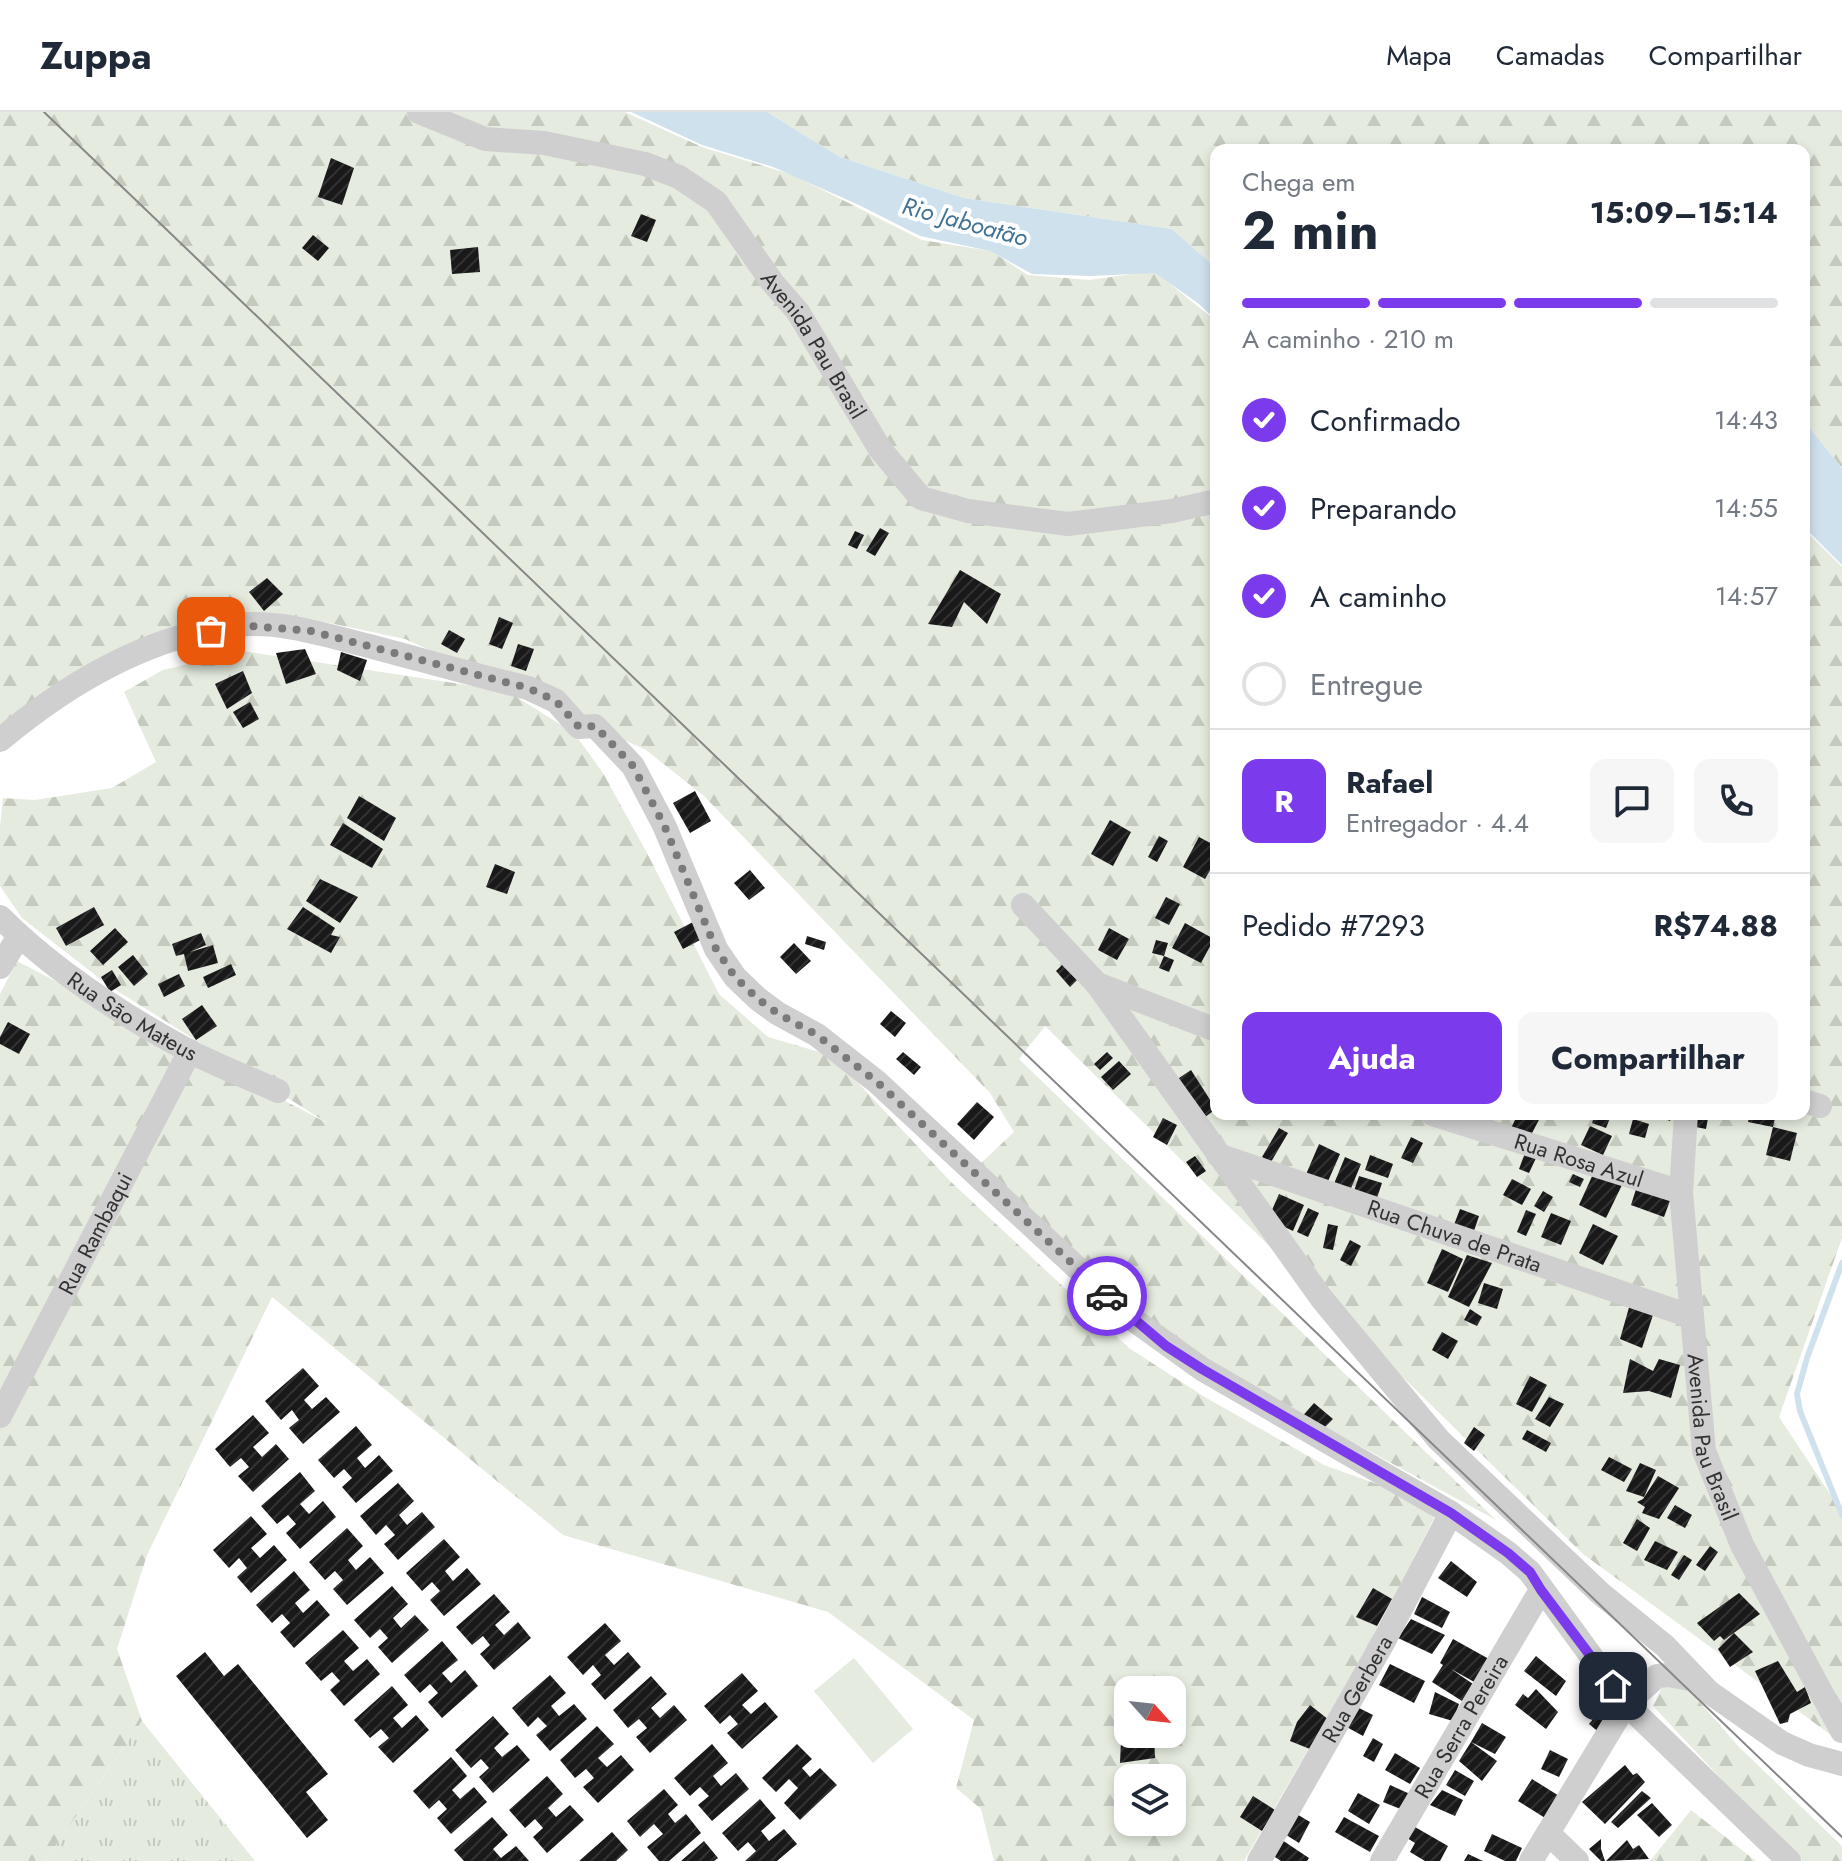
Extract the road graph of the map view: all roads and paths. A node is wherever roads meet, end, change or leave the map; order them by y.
1 (419, 112) edge
2 (1210, 502) edge
3 (0, 740) edge
4 (1023, 905) dead end
5 (0, 917) edge
6 (19, 936) junction
7 (0, 967) edge
8 (1097, 984) junction
9 (1210, 1028) edge
10 (190, 1051) junction
11 (278, 1091) dead end
12 (1451, 1120) edge
13 (1686, 1120) edge
14 (1218, 1155) junction
15 (1681, 1192) junction
16 (1690, 1316) junction
17 (0, 1416) edge
18 (1451, 1513) junction
19 (1541, 1590) junction
20 (1696, 1680) junction
21 (1626, 1704) junction
22 (1842, 1731) edge
23 (1842, 1764) edge
24 (1548, 1833) junction
25 (1259, 1861) edge
26 (1382, 1861) edge
27 (1531, 1861) edge
28 (1577, 1861) edge
29 (1789, 1861) edge

1 - 2 street, Avenida Pau Brasil
3 - 18 street
4 - 8 street
5 - 6 street, Rua São Mateus
6 - 7 street
6 - 10 street, Rua São Mateus
8 - 9 street
8 - 14 street
10 - 11 street, Rua São Mateus
10 - 17 street, Rua Rambaqui
12 - 15 street, Rua Rosa Azul
13 - 15 street, Avenida Pau Brasil
14 - 16 street, Rua Chuva de Prata
14 - 20 street
15 - 16 street, Avenida Pau Brasil
16 - 22 street, Avenida Pau Brasil
18 - 19 street
18 - 25 street, Rua Gerbera
19 - 21 street
19 - 26 street, Rua Serra Pereira
20 - 21 street
20 - 23 street
21 - 24 street
21 - 29 street
24 - 27 street
24 - 28 street

